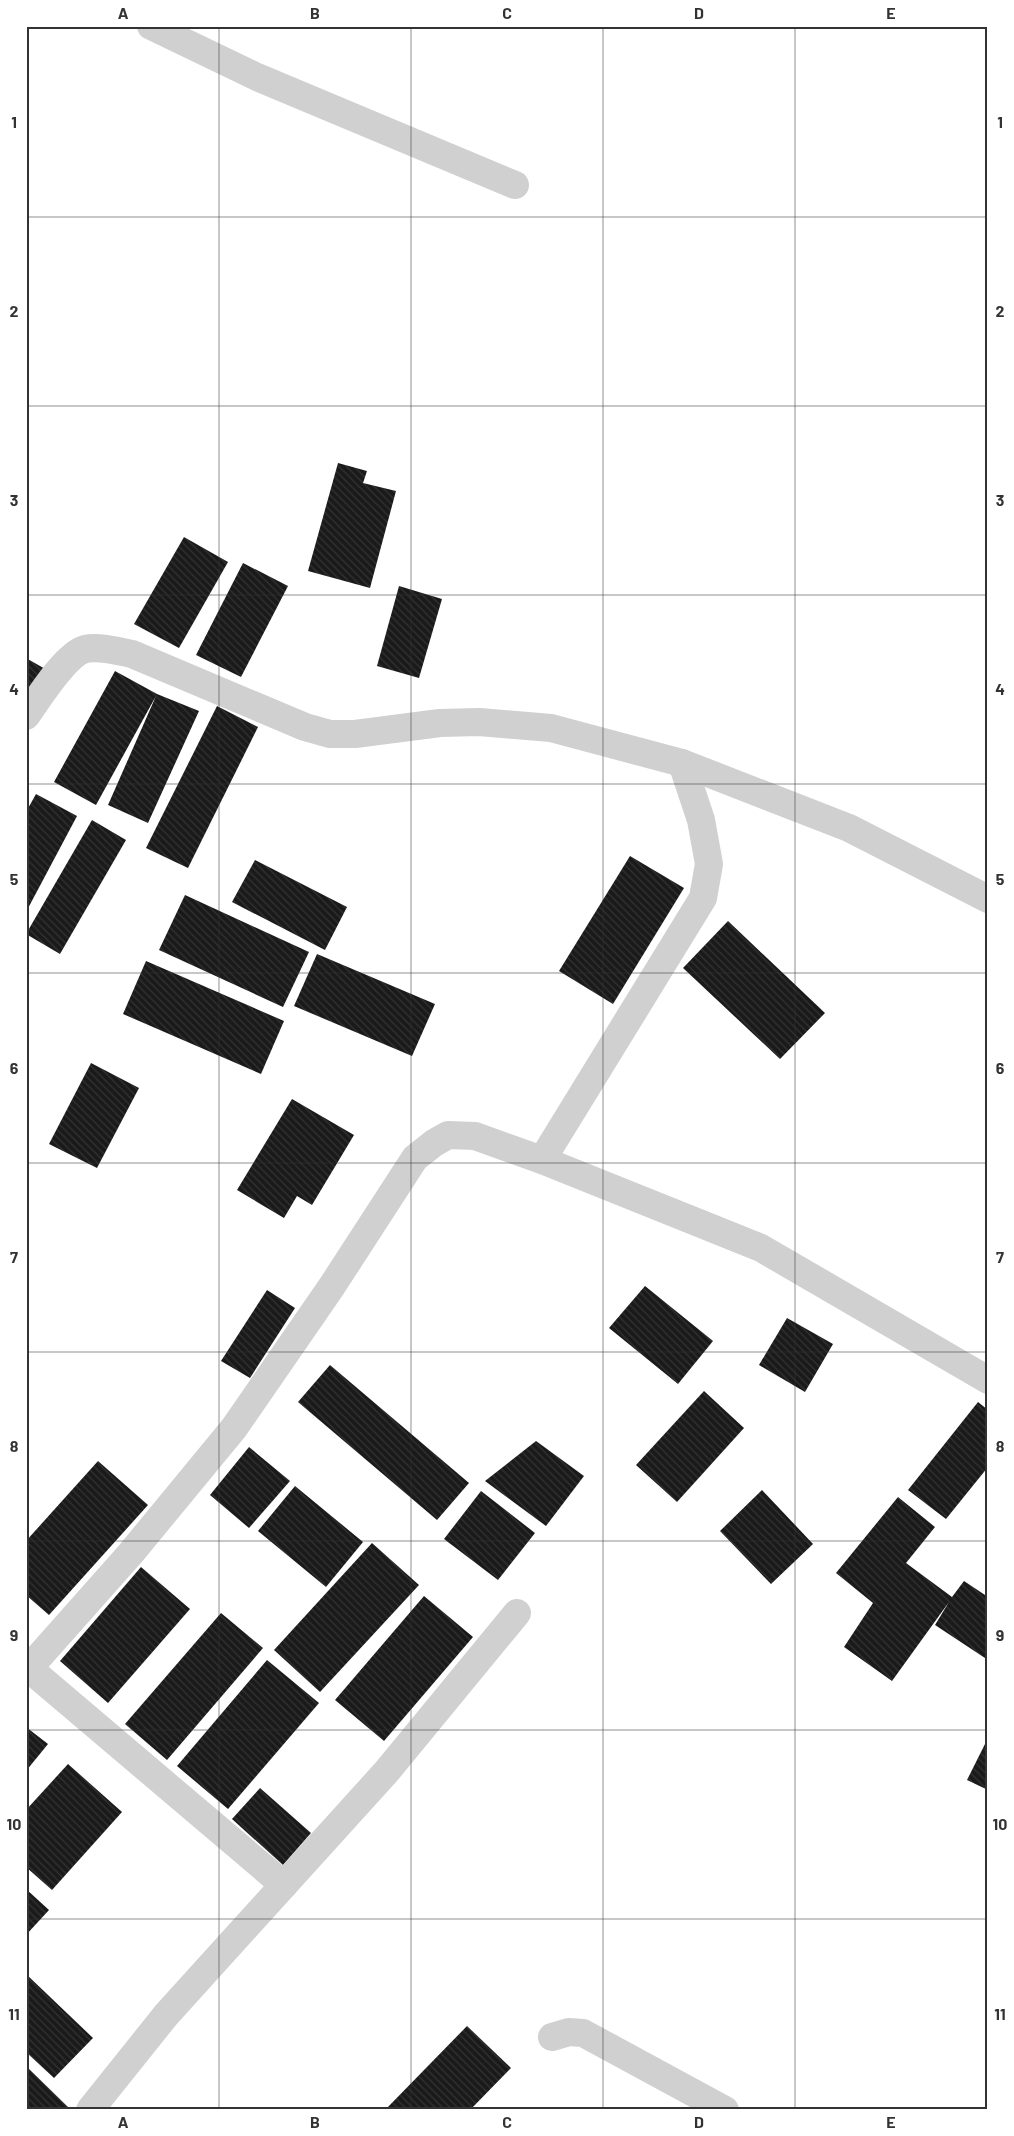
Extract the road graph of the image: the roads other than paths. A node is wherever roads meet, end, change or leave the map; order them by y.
1 (150, 26) edge
2 (515, 185) dead end
3 (26, 716) edge
4 (682, 763) junction
5 (988, 899) edge
6 (542, 1160) junction
7 (988, 1380) edge
8 (517, 1613) dead end
9 (28, 1667) edge
10 (284, 1885) junction
11 (552, 2037) dead end
12 (90, 2110) edge
13 (725, 2110) edge

1 - 2 street
3 - 4 street
4 - 5 street
4 - 6 street
6 - 7 street
6 - 9 street
8 - 10 street
9 - 10 street
10 - 12 street
11 - 13 street

